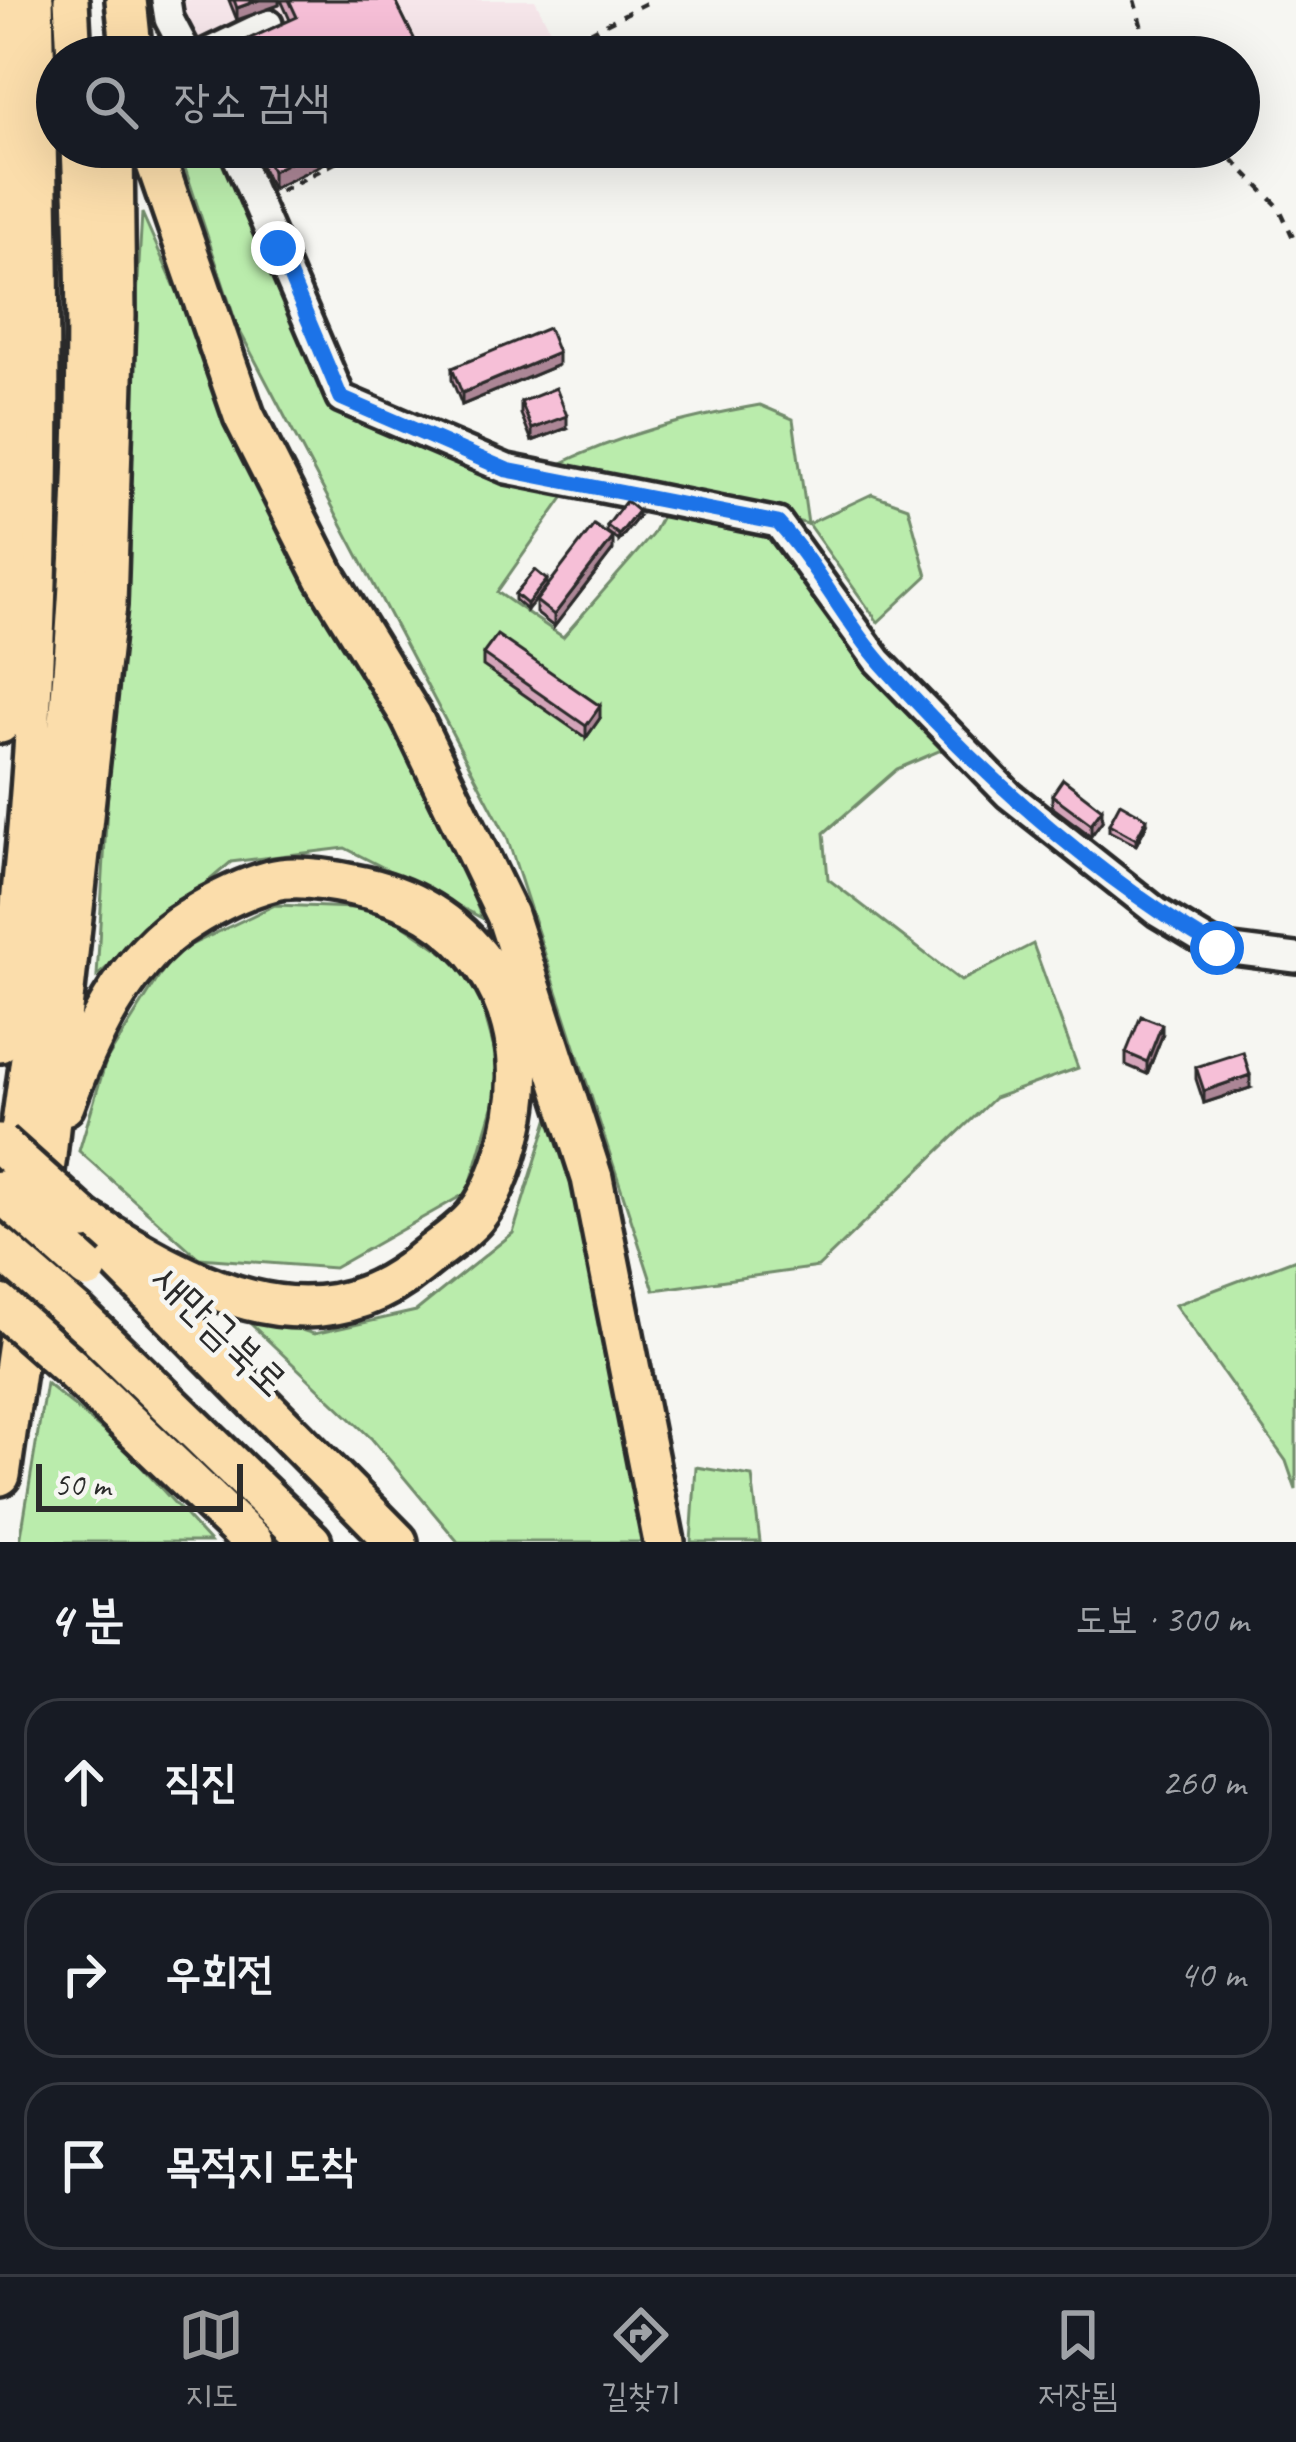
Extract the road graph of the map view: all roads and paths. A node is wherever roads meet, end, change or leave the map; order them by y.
1 (1, 0) edge
2 (36, 0) edge
3 (71, 0) edge
4 (103, 0) edge
5 (126, 0) edge
6 (166, 0) edge
7 (652, 0) edge
8 (1134, 0) edge
9 (268, 24) edge
10 (37, 36) edge
11 (73, 36) edge
12 (106, 36) edge
13 (130, 36) edge
14 (178, 36) edge
15 (243, 36) edge
16 (583, 36) edge
17 (1144, 36) edge
18 (40, 168) edge
19 (79, 168) edge
20 (113, 168) edge
21 (158, 168) edge
22 (243, 168) edge
23 (325, 168) edge
24 (1241, 168) edge
25 (258, 202) junction
26 (1296, 244) edge
27 (0, 722) edge
28 (1296, 958) edge
29 (0, 1045) edge
30 (0, 1144) edge
31 (46, 1156) junction
32 (0, 1192) edge
33 (85, 1220) junction
34 (0, 1252) edge
35 (0, 1305) edge
36 (70, 1367) junction
37 (0, 1475) edge
38 (229, 1542) edge
39 (253, 1542) edge
40 (311, 1542) edge
41 (370, 1542) edge
42 (397, 1542) edge
43 (664, 1542) edge

1 - 27 highway
2 - 10 main road
3 - 11 main road
4 - 12 highway
5 - 13 highway
6 - 14 street
7 - 16 path
8 - 17 path
9 - 15 street
18 - 29 main road
19 - 34 main road
20 - 31 highway
21 - 43 highway
22 - 25 street
23 - 25 path
24 - 26 path
25 - 28 street
30 - 33 highway, bridge
31 - 33 highway
31 - 37 highway
32 - 41 highway, 새만금북로, bridge
33 - 42 highway
34 - 40 highway, bridge
35 - 36 highway, bridge
36 - 38 highway
36 - 39 highway

